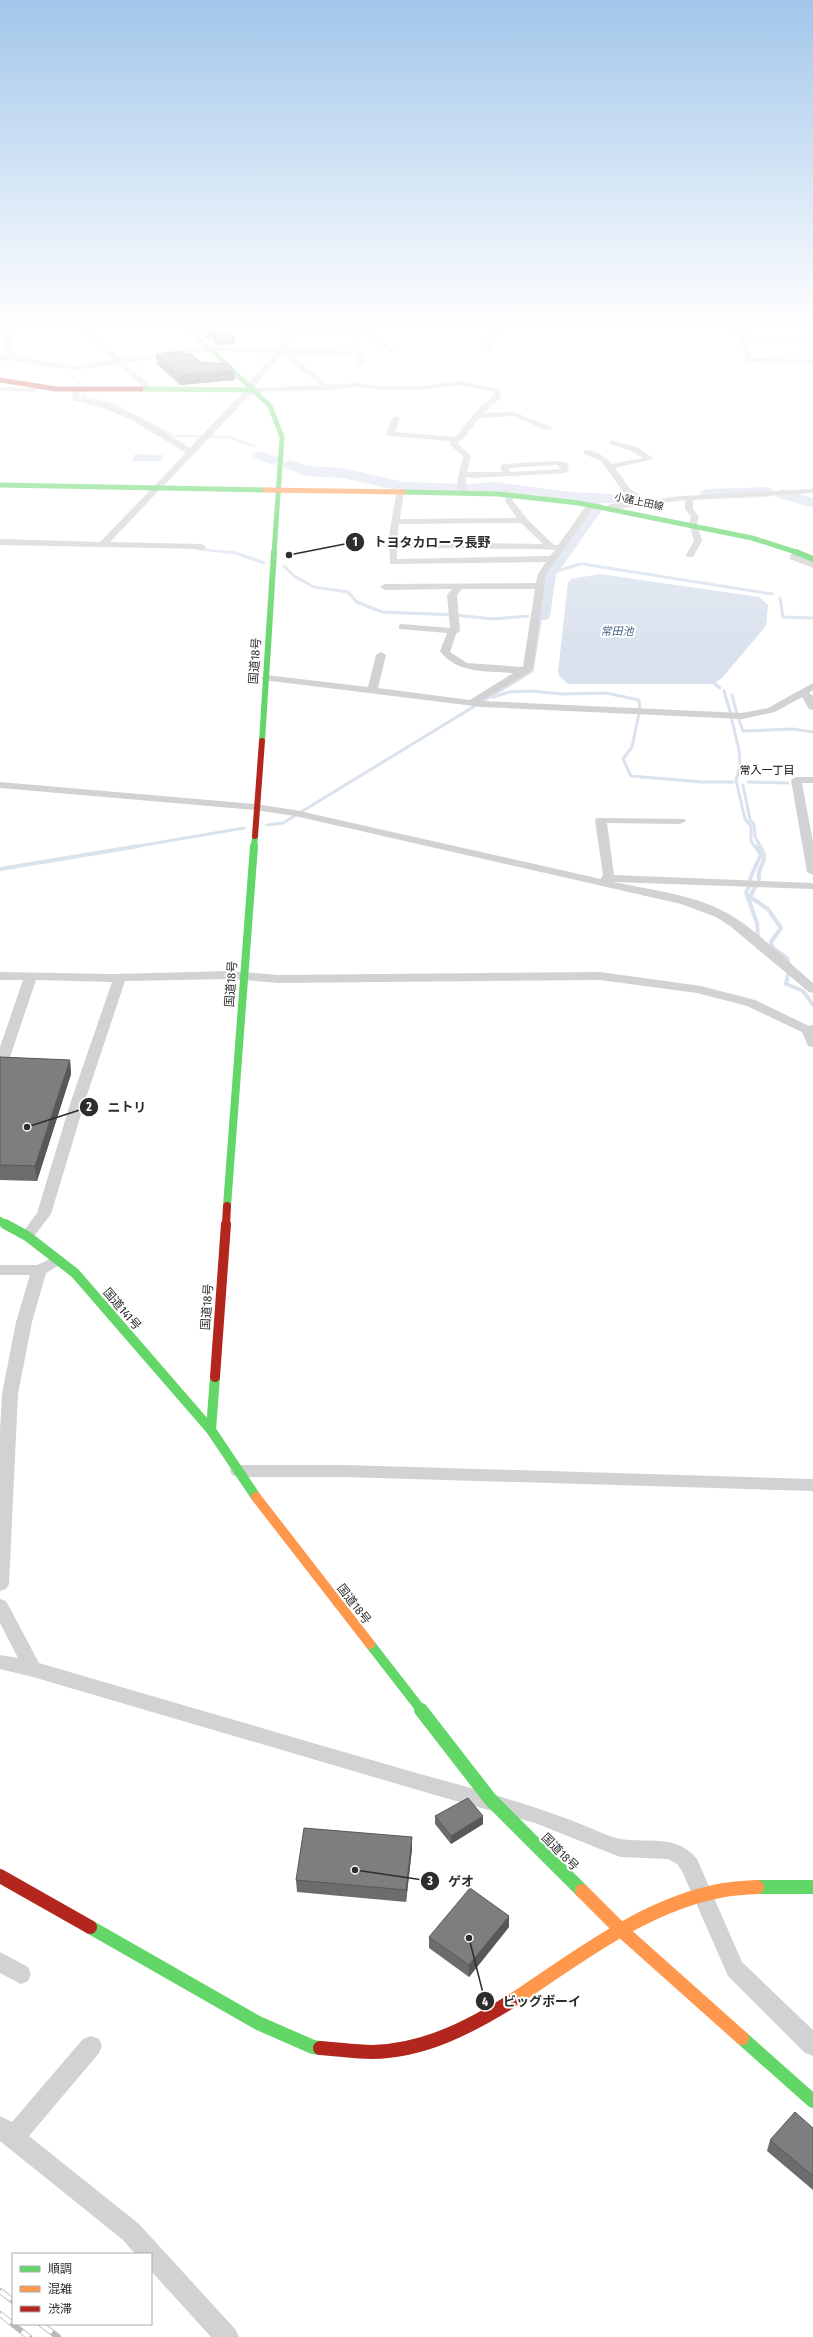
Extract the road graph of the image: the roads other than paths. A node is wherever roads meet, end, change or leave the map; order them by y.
1 (161, 434) edge
2 (207, 434) edge
3 (281, 434) edge
4 (391, 434) edge
5 (463, 434) edge
6 (454, 439) junction
7 (613, 442) dead end
8 (191, 452) junction
9 (587, 452) dead end
10 (610, 467) junction
11 (506, 473) junction
12 (463, 474) junction
13 (0, 485) edge
14 (159, 487) junction
15 (280, 490) junction
16 (400, 491) junction
17 (813, 491) edge
18 (464, 492) junction
19 (510, 495) junction
20 (689, 498) junction
21 (645, 502) junction
22 (592, 504) junction
23 (610, 507) junction
24 (524, 520) junction
25 (395, 522) junction
26 (694, 525) junction
27 (0, 542) edge
28 (102, 545) junction
29 (394, 545) junction
30 (202, 548) dead end
31 (556, 548) junction
32 (797, 552) junction
33 (690, 555) dead end
34 (553, 559) junction
35 (813, 559) edge
36 (813, 565) edge
37 (460, 586) junction
38 (539, 586) junction
39 (385, 587) dead end
40 (402, 627) dead end
41 (454, 631) junction
42 (382, 655) dead end
43 (525, 671) junction
44 (266, 678) junction
45 (813, 686) edge
46 (372, 691) junction
47 (802, 693) junction
48 (476, 703) junction
49 (813, 707) edge
50 (813, 780) edge
51 (0, 785) edge
52 (256, 807) junction
53 (680, 821) dead end
54 (813, 872) edge
55 (609, 877) junction
56 (594, 880) junction
57 (813, 886) edge
58 (0, 976) edge
59 (31, 976) junction
60 (244, 976) junction
61 (120, 977) junction
62 (808, 980) edge
63 (813, 989) edge
64 (810, 1029) edge
65 (813, 1043) edge
66 (0, 1066) edge
67 (0, 1221) edge
68 (27, 1236) junction
69 (58, 1260) junction
70 (0, 1270) edge
71 (39, 1270) junction
72 (211, 1430) junction
73 (238, 1471) junction
74 (813, 1485) edge
75 (0, 1584) edge
76 (0, 1606) edge
77 (0, 1662) edge
78 (33, 1669) junction
79 (490, 1799) junction
80 (0, 1876) edge
81 (813, 1887) edge
82 (622, 1931) junction
83 (0, 1962) edge
84 (21, 1974) dead end
85 (91, 2046) dead end
86 (813, 2046) edge
87 (813, 2101) edge
88 (6, 2132) edge
89 (150, 2253) edge
90 (152, 2255) edge
91 (227, 2337) edge

1 - 8 street
2 - 8 street
3 - 15 main road, 国道18号
4 - 6 street
5 - 6 street
6 - 12 street
7 - 10 street
8 - 14 street
9 - 10 street
10 - 21 street
11 - 11 street
11 - 12 street
12 - 18 street
13 - 14 main road, 小諸上田線
14 - 15 main road, 小諸上田線
14 - 28 street
15 - 16 main road, 小諸上田線
15 - 44 main road, 国道18号
16 - 18 main road, 小諸上田線
16 - 25 street
17 - 20 street
18 - 19 main road, 小諸上田線
19 - 22 main road, 小諸上田線
19 - 24 street
20 - 21 street
20 - 26 street
21 - 23 street
22 - 23 main road, 小諸上田線
22 - 31 street
23 - 26 main road, 小諸上田線
24 - 25 street
24 - 31 street
25 - 29 street
26 - 32 main road, 小諸上田線
26 - 33 street
27 - 28 street
28 - 30 street
29 - 31 street
29 - 34 street
31 - 34 street
32 - 35 main road, 小諸上田線
32 - 36 street
34 - 38 street
37 - 38 street
37 - 39 street
37 - 41 street
38 - 43 street
40 - 41 street
41 - 43 street
42 - 46 street
43 - 48 street
44 - 46 street
44 - 52 main road, 国道18号
45 - 47 street
46 - 48 street
47 - 48 street
47 - 49 street
50 - 54 street
51 - 52 street
52 - 56 street
52 - 60 main road, 国道18号
53 - 55 street
55 - 56 street
55 - 57 street
56 - 62 street
58 - 59 street
59 - 61 street
59 - 66 street
60 - 61 street
60 - 64 street
60 - 72 main road, 国道18号
61 - 68 street
62 - 63 street
64 - 65 street
67 - 68 main road, 国道141号
68 - 69 main road, 国道141号
69 - 71 street
69 - 72 main road, 国道141号
70 - 71 street
71 - 75 street
72 - 73 main road, 国道18号
73 - 74 street
73 - 79 main road, 国道18号
76 - 78 street
77 - 78 street
78 - 79 street
79 - 82 main road, 国道18号
79 - 86 street
80 - 82 main road
81 - 82 main road
82 - 87 main road, 国道18号
83 - 84 street
85 - 88 street
88 - 89 street
90 - 91 street

